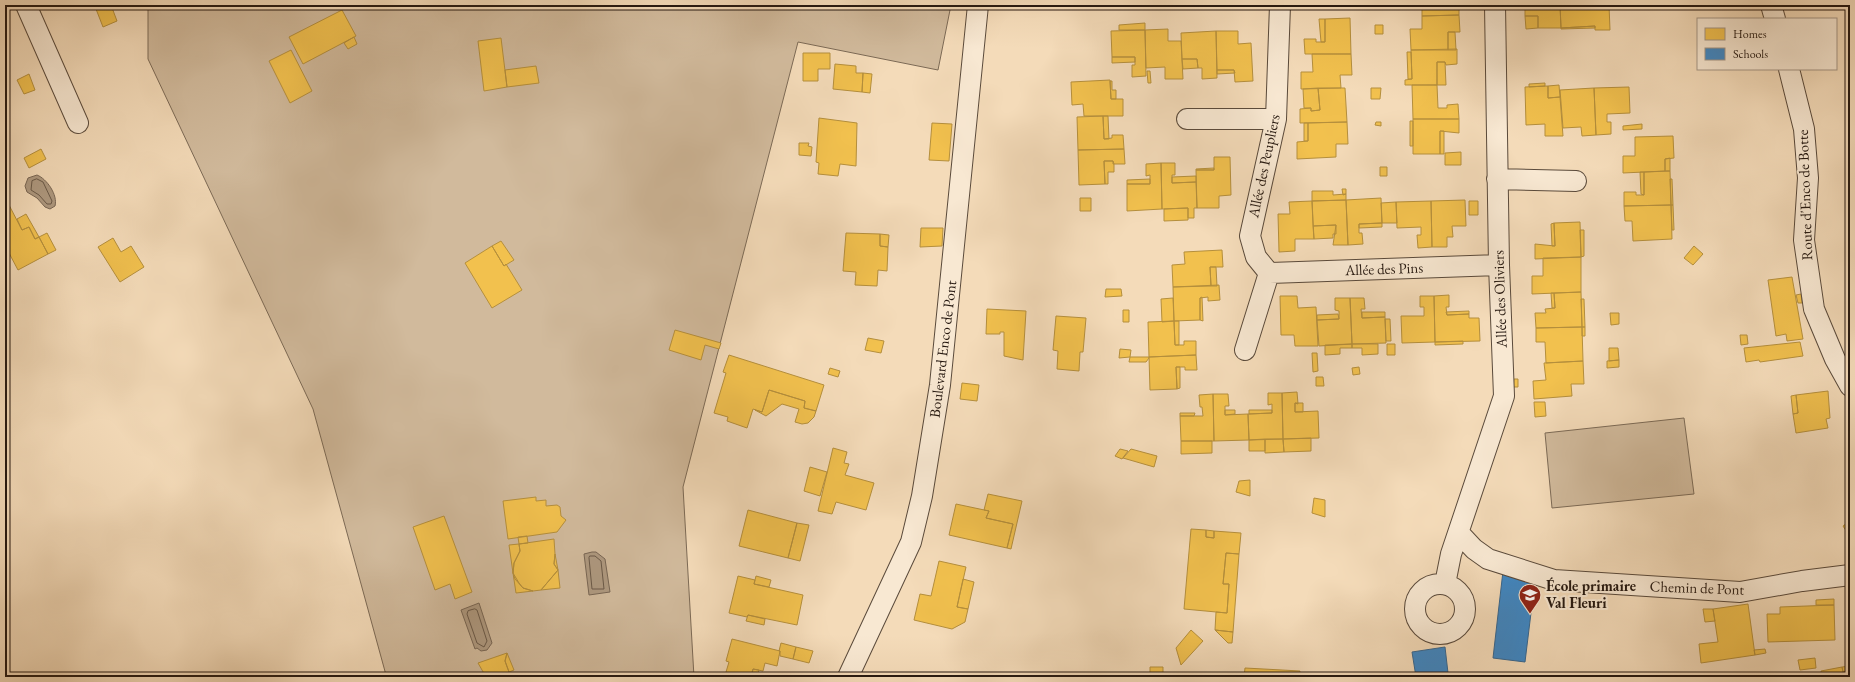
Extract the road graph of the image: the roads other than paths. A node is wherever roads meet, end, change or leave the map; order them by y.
1 (26, 5) edge
2 (978, 5) edge
3 (1280, 5) edge
4 (1495, 5) edge
5 (1771, 5) edge
6 (1775, 18) edge
7 (1790, 70) edge
8 (1187, 119) dead end
9 (1276, 119) junction
10 (78, 123) dead end
11 (1497, 179) junction
12 (1576, 180) dead end
13 (1499, 265) junction
14 (1269, 273) junction
15 (1245, 350) dead end
16 (1850, 386) edge
17 (1460, 533) junction
18 (1850, 575) edge
19 (1445, 584) dead end
20 (848, 677) edge

1 - 10 street
2 - 20 street, Boulevard Enco de Pont
3 - 9 street, Allée des Peupliers
4 - 11 street, Allée des Oliviers
5 - 6 street
7 - 16 street, Route d'Enco de Botte
8 - 9 street
9 - 14 street, Allée des Peupliers
11 - 12 street
11 - 13 street, Allée des Oliviers
13 - 14 street, Allée des Pins
13 - 17 street, Allée des Oliviers
14 - 15 street
17 - 18 street, Chemin de Pont
17 - 19 street, Allée des Oliviers

